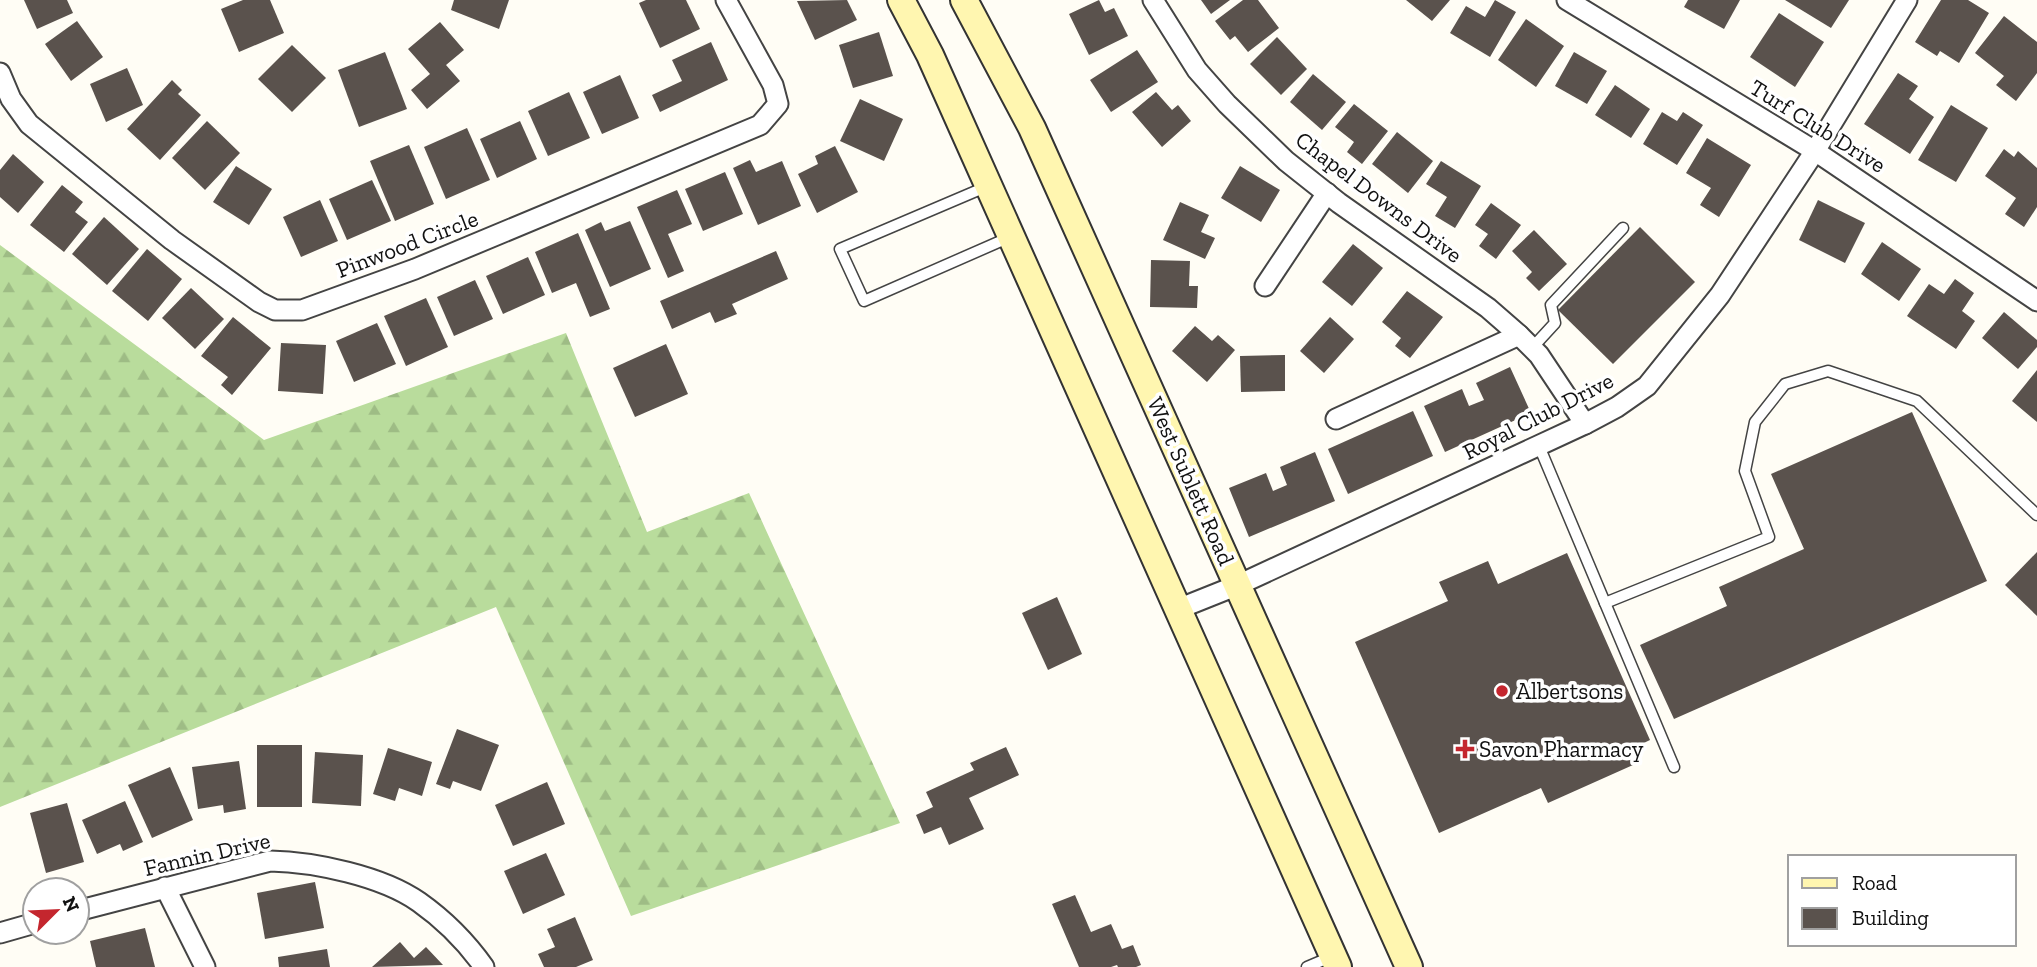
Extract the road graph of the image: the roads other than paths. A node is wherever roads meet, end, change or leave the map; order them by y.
1 (726, 0) edge
2 (901, 0) edge
3 (964, 0) edge
4 (1153, 0) edge
5 (1567, 0) edge
6 (1907, 0) edge
7 (0, 74) edge
8 (1815, 150) junction
9 (989, 186) junction
10 (1327, 193) junction
11 (1623, 228) dead end
12 (1012, 237) junction
13 (1265, 286) dead end
14 (2037, 302) edge
15 (1525, 341) junction
16 (1336, 419) dead end
17 (1585, 424) junction
18 (1539, 446) junction
19 (2037, 515) edge
20 (1238, 585) junction
21 (1605, 603) junction
22 (1178, 609) junction
23 (1674, 766) dead end
24 (165, 887) junction
25 (91, 907) edge
26 (21, 927) edge
27 (0, 933) edge
28 (1336, 962) edge
29 (205, 967) edge
30 (484, 967) edge
31 (1307, 967) edge
32 (1409, 967) edge

1 - 7 street, Pinwood Circle
2 - 9 main road
3 - 20 main road, West Sublett Road
4 - 10 street, Chapel Downs Drive
5 - 8 street, Turf Club Drive
6 - 8 street, Royal Club Drive
8 - 14 street, Turf Club Drive
8 - 17 street, Royal Club Drive
9 - 12 main road
9 - 12 lane
10 - 13 street
10 - 15 street, Chapel Downs Drive
11 - 15 lane
12 - 22 main road
15 - 16 street
15 - 17 street, Chapel Downs Drive
17 - 18 street, Royal Club Drive
18 - 20 street, Royal Club Drive
18 - 21 lane
19 - 21 lane
20 - 22 street, Royal Club Drive
20 - 32 main road, West Sublett Road
21 - 23 lane
22 - 28 main road
24 - 25 street, Fannin Drive
24 - 29 street
24 - 30 street, Fannin Drive
26 - 27 street
28 - 31 lane

